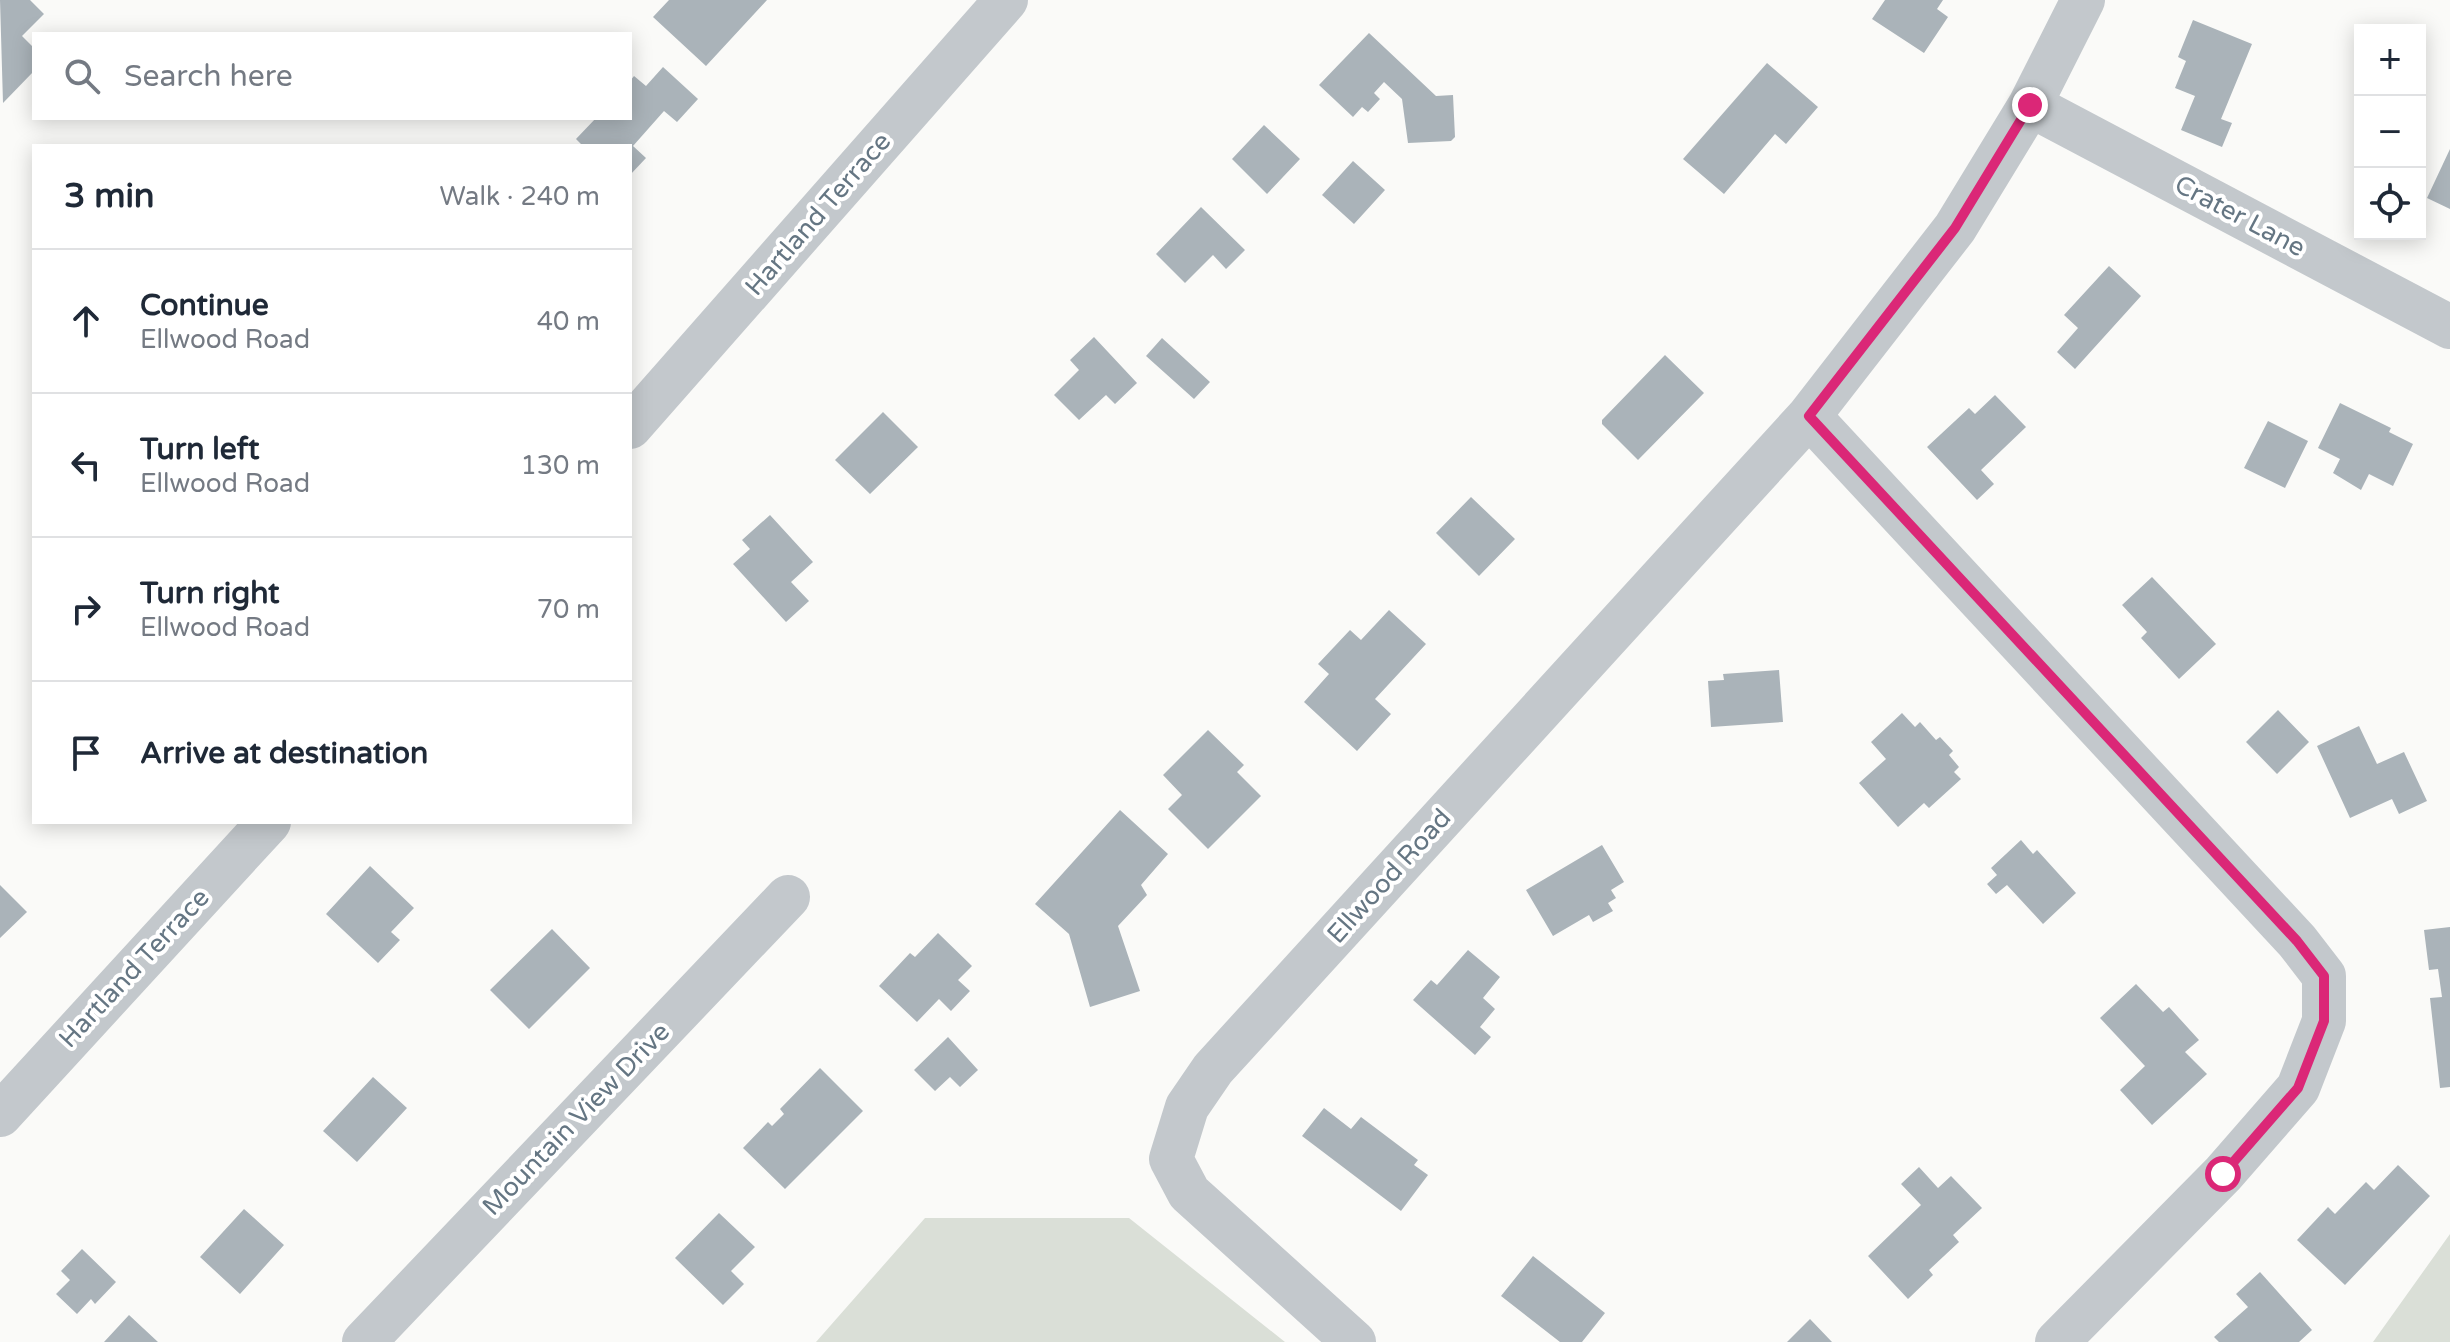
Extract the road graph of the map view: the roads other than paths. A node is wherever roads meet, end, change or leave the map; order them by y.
1 (1006, 0) edge
2 (2083, 0) edge
3 (2030, 105) junction
4 (2450, 327) edge
5 (1809, 416) junction
6 (632, 425) edge
7 (267, 824) edge
8 (788, 897) dead end
9 (0, 1115) edge
10 (364, 1342) edge
11 (1354, 1342) edge
12 (2057, 1342) edge

1 - 6 street, Hartland Terrace
2 - 3 street, Ellwood Road
3 - 4 street, Crater Lane
3 - 5 street, Ellwood Road
5 - 11 street, Ellwood Road
5 - 12 street
7 - 9 street, Hartland Terrace
8 - 10 street, Mountain View Drive

